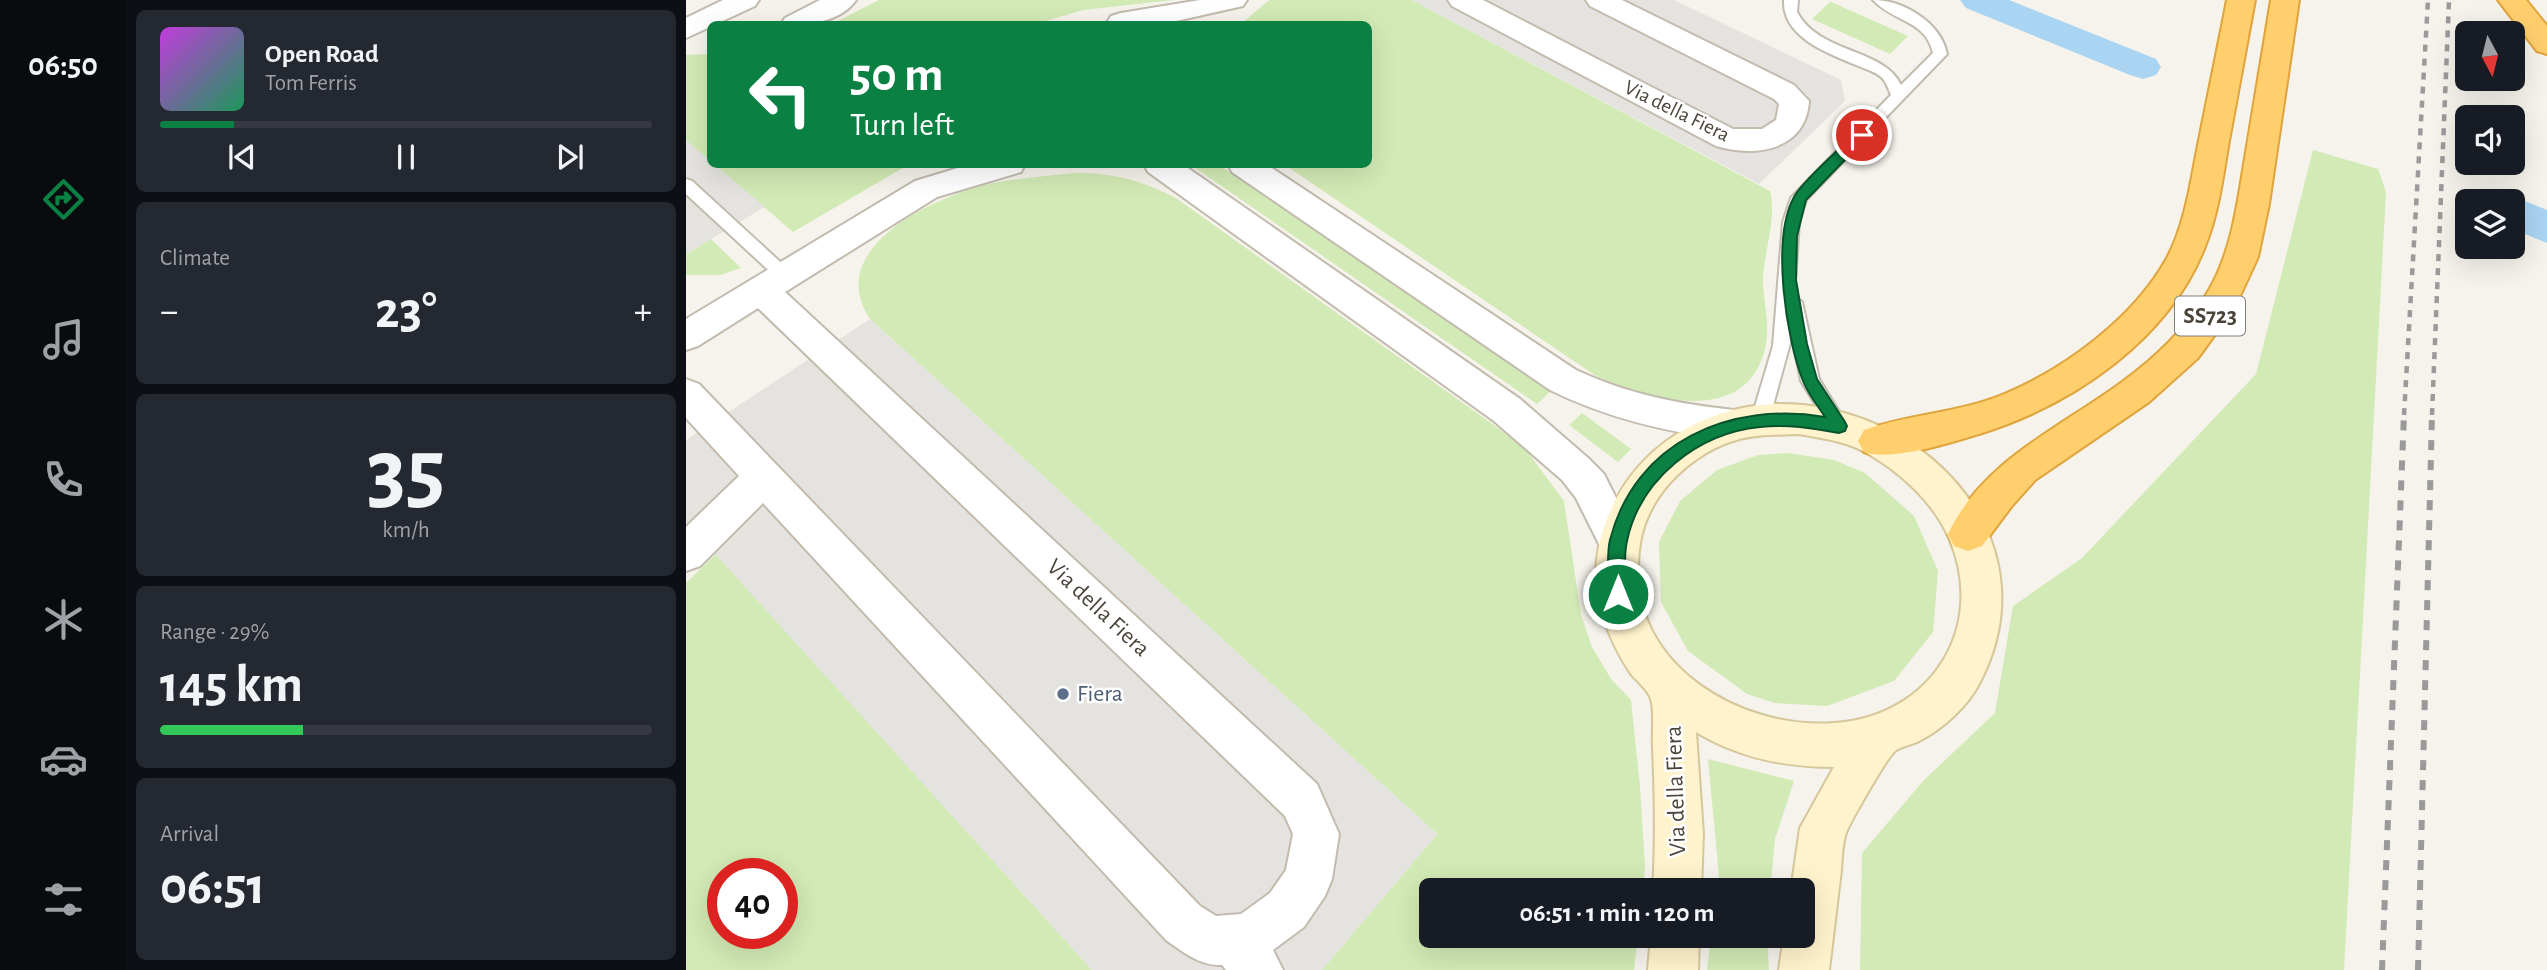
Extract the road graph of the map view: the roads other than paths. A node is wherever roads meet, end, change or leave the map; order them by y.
1 (745, 0) edge
2 (842, 0) edge
3 (1234, 0) edge
4 (1462, 0) edge
5 (1600, 0) edge
6 (1791, 0) edge
7 (1881, 0) edge
8 (2241, 0) edge
9 (2285, 0) edge
10 (2512, 0) edge
11 (801, 21) edge
12 (1122, 21) edge
13 (1224, 21) edge
14 (686, 29) edge
15 (707, 37) edge
16 (686, 40) edge
17 (2547, 45) edge
18 (1899, 97) junction
19 (988, 168) edge
20 (1165, 168) edge
21 (1249, 168) edge
22 (937, 177) edge
23 (686, 185) edge
24 (1789, 280) junction
25 (773, 282) junction
26 (686, 336) edge
27 (686, 394) edge
28 (1747, 422) junction
29 (1839, 426) junction
30 (1877, 441) junction
31 (763, 478) junction
32 (1968, 534) junction
33 (1618, 542) junction
34 (686, 553) edge
35 (1672, 692) junction
36 (1877, 738) junction
37 (1678, 878) edge
38 (1674, 948) edge
39 (1245, 955) edge
40 (1673, 970) edge
41 (1804, 970) edge

1 - 14 street
2 - 11 street
3 - 12 street
3 - 13 street
4 - 5 street, Via della Fiera
6 - 18 lane
7 - 18 lane
8 - 30 highway, SS723
9 - 32 highway, SS723
10 - 17 highway
15 - 16 street
18 - 24 lane
19 - 22 street
20 - 33 street, Via della Fiera
21 - 28 street, Via della Fiera
22 - 25 street
23 - 25 lane, Via della Fiera
24 - 28 lane
24 - 29 lane
25 - 26 street
25 - 39 street, Via della Fiera
27 - 31 street, Via della Fiera
28 - 29 street, Via della Fiera
28 - 33 street, Via della Fiera
29 - 30 street, Via della Fiera
30 - 32 street, Via della Fiera
31 - 34 street
31 - 39 street, Via della Fiera
32 - 36 street, Via della Fiera
33 - 35 street, Via della Fiera
35 - 36 street, Via della Fiera
35 - 37 street, Via della Fiera
36 - 41 street
38 - 40 street

